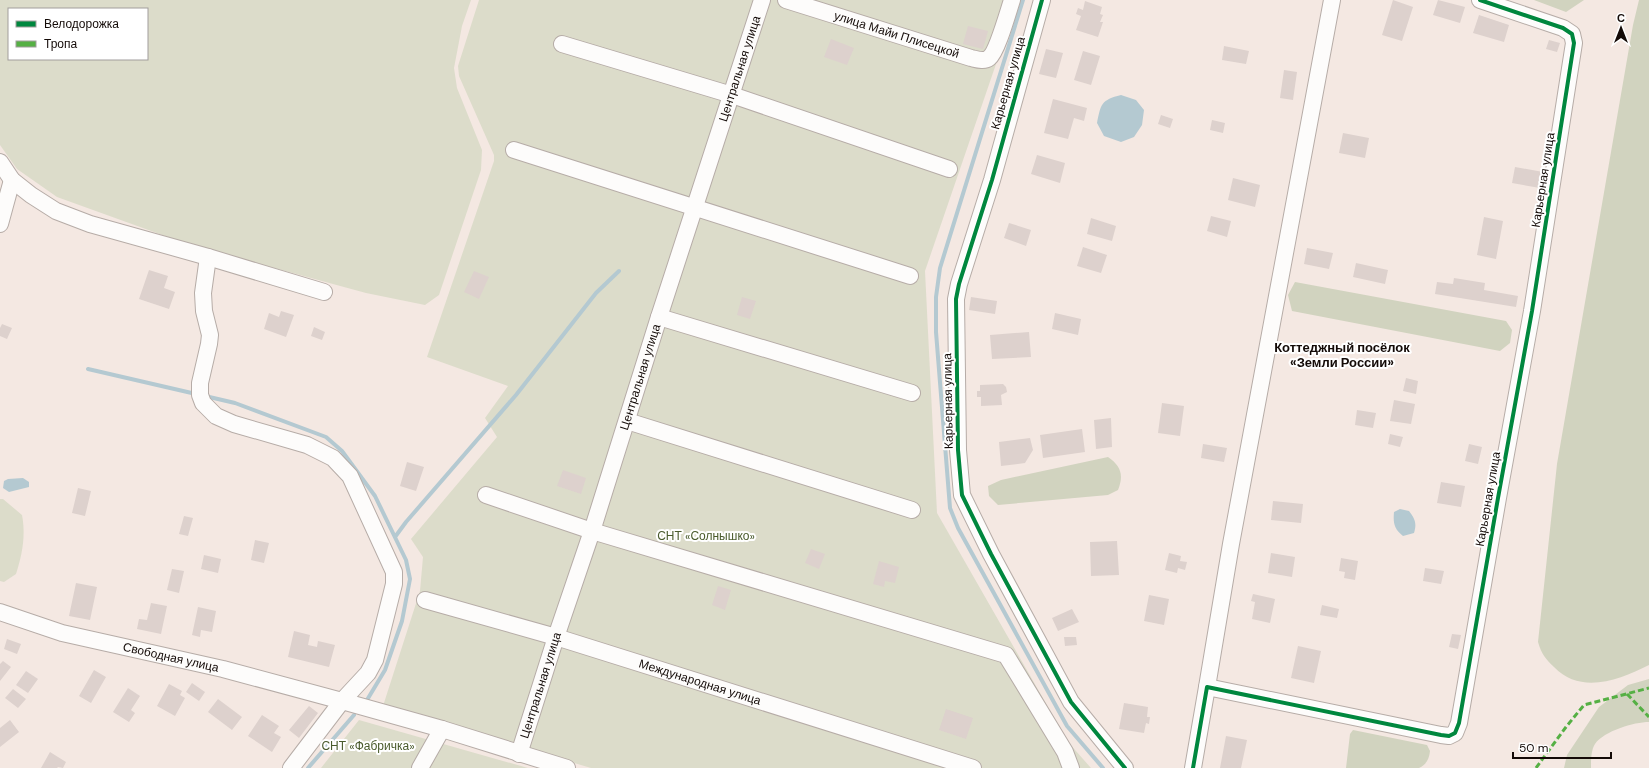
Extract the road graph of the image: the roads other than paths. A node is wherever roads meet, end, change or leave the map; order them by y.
1 (762, 0) edge
2 (786, 0) edge
3 (1012, 0) edge
4 (1042, 0) edge
5 (1332, 0) edge
6 (1480, 0) edge
7 (562, 44) dead end
8 (732, 95) junction
9 (514, 150) dead end
10 (0, 162) edge
11 (949, 170) dead end
12 (12, 180) junction
13 (695, 208) junction
14 (0, 218) edge
15 (208, 257) junction
16 (910, 276) dead end
17 (324, 292) dead end
18 (659, 317) junction
19 (912, 393) dead end
20 (627, 421) junction
21 (486, 495) dead end
22 (912, 510) dead end
23 (592, 531) junction
24 (426, 600) dead end
25 (0, 612) edge
26 (556, 637) junction
27 (1207, 687) junction
28 (342, 701) junction
29 (442, 729) junction
30 (519, 754) junction
31 (291, 768) edge
32 (420, 768) edge
33 (568, 768) edge
34 (973, 768) edge
35 (1071, 768) edge
36 (1125, 768) edge
37 (1193, 768) edge

1 - 8 street, Центральная улица
2 - 3 street, улица Майи Плисецкой
4 - 36 street, Карьерная улица
5 - 27 street
6 - 27 street, Карьерная улица
7 - 8 street
8 - 11 street
8 - 13 street, Центральная улица
9 - 13 street
10 - 12 street
12 - 14 street
12 - 15 street
13 - 16 street
13 - 18 street, Центральная улица
15 - 17 street
15 - 28 street
18 - 19 street
18 - 20 street, Центральная улица
20 - 22 street
20 - 23 street, Центральная улица
21 - 23 street
23 - 26 street, Центральная улица
23 - 35 street
24 - 26 street, Международная улица
25 - 28 street, Свободная улица
26 - 30 street, Центральная улица
26 - 34 street, Международная улица
27 - 37 street
28 - 29 street, Свободная улица
28 - 31 street
29 - 30 street, Свободная улица
29 - 32 street
30 - 33 street, Свободная улица

